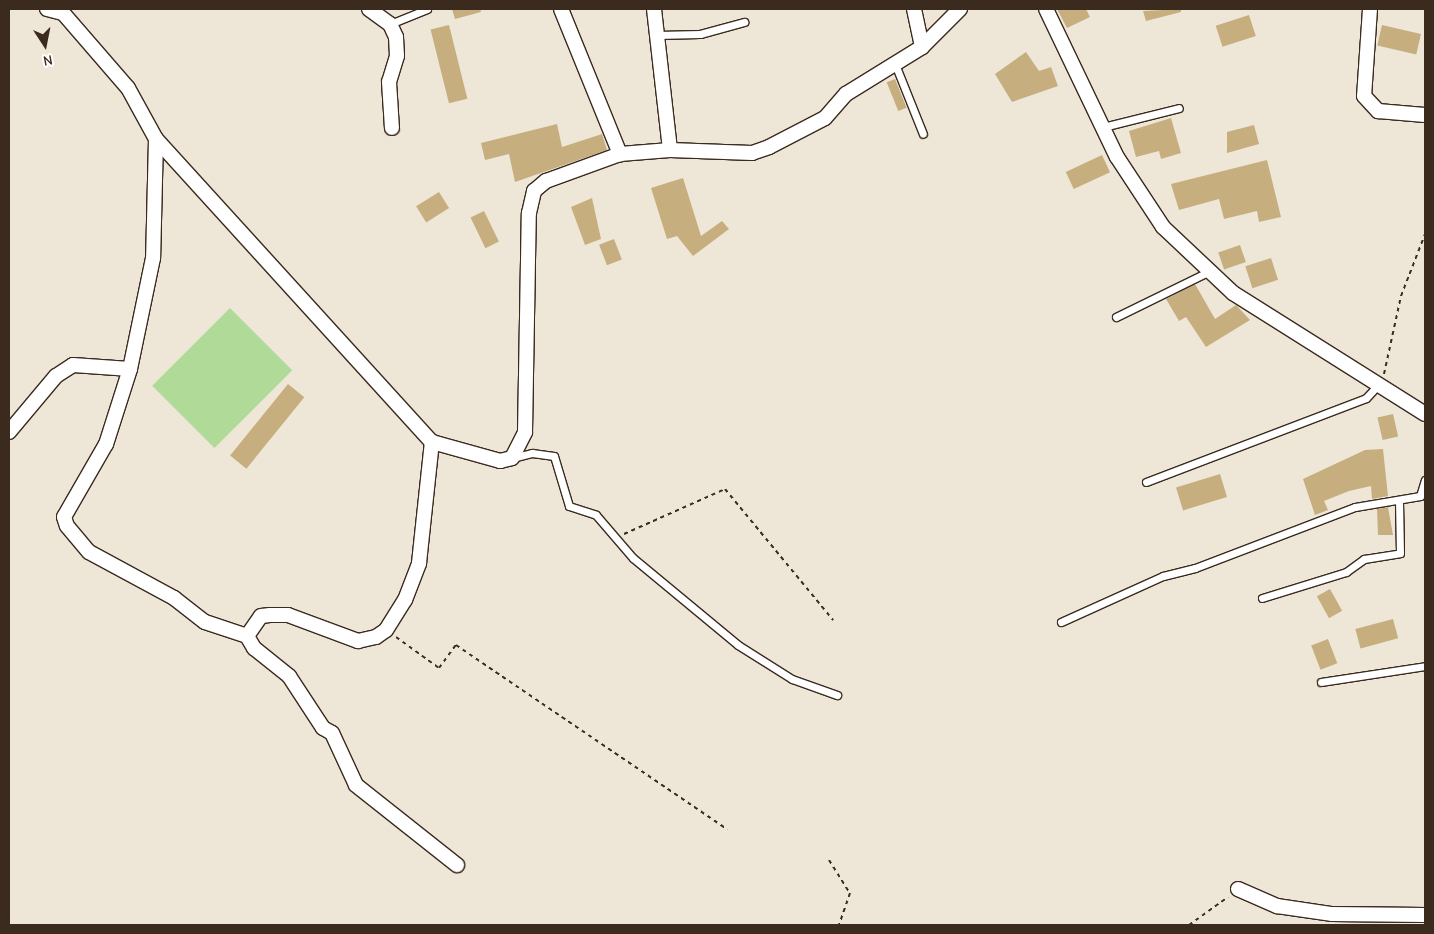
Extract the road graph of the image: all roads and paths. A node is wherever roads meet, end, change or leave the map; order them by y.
1 (47, 9) edge
2 (369, 9) edge
3 (427, 9) edge
4 (561, 9) edge
5 (654, 9) edge
6 (914, 9) edge
7 (960, 9) edge
8 (1046, 9) edge
9 (1370, 9) edge
10 (66, 11) edge
11 (744, 22) dead end
12 (390, 24) junction
13 (657, 35) junction
14 (922, 48) junction
15 (895, 64) junction
16 (1179, 108) dead end
17 (1425, 116) edge
18 (1103, 127) junction
19 (392, 128) dead end
20 (922, 134) dead end
21 (156, 139) junction
22 (670, 150) junction
23 (620, 154) junction
24 (1425, 234) edge
25 (1208, 272) junction
26 (1116, 317) dead end
27 (130, 369) junction
28 (1381, 385) junction
29 (1425, 414) edge
30 (9, 432) edge
31 (432, 442) junction
32 (512, 458) junction
33 (1425, 480) edge
34 (1146, 482) dead end
35 (1399, 503) junction
36 (615, 538) junction
37 (1262, 598) dead end
38 (833, 620) dead end
39 (1061, 622) dead end
40 (386, 630) junction
41 (248, 636) junction
42 (1425, 666) edge
43 (1321, 682) dead end
44 (837, 695) dead end
45 (727, 829) dead end
46 (828, 860) dead end
47 (457, 865) dead end
48 (1238, 889) joint
49 (1425, 915) edge
50 (839, 925) edge
51 (1189, 925) edge

1 - 10 street
2 - 12 street
3 - 12 lane
4 - 23 street
5 - 13 street
6 - 14 street
7 - 14 street
8 - 18 street
9 - 17 street
10 - 21 street
11 - 13 lane
12 - 19 street
13 - 22 street
14 - 15 street
15 - 20 lane
15 - 22 street
16 - 18 lane
18 - 25 street
21 - 27 street
21 - 31 street
22 - 23 street
23 - 32 street
24 - 28 path
25 - 26 lane
25 - 28 street
27 - 30 street
27 - 41 street
28 - 29 street
28 - 34 lane
31 - 32 street
31 - 40 street
32 - 36 lane
33 - 35 lane
35 - 37 lane
35 - 39 lane
36 - 38 path
36 - 44 lane
40 - 41 street
40 - 45 path
41 - 47 street
42 - 43 lane
46 - 50 path
48 - 49 street
48 - 51 path

